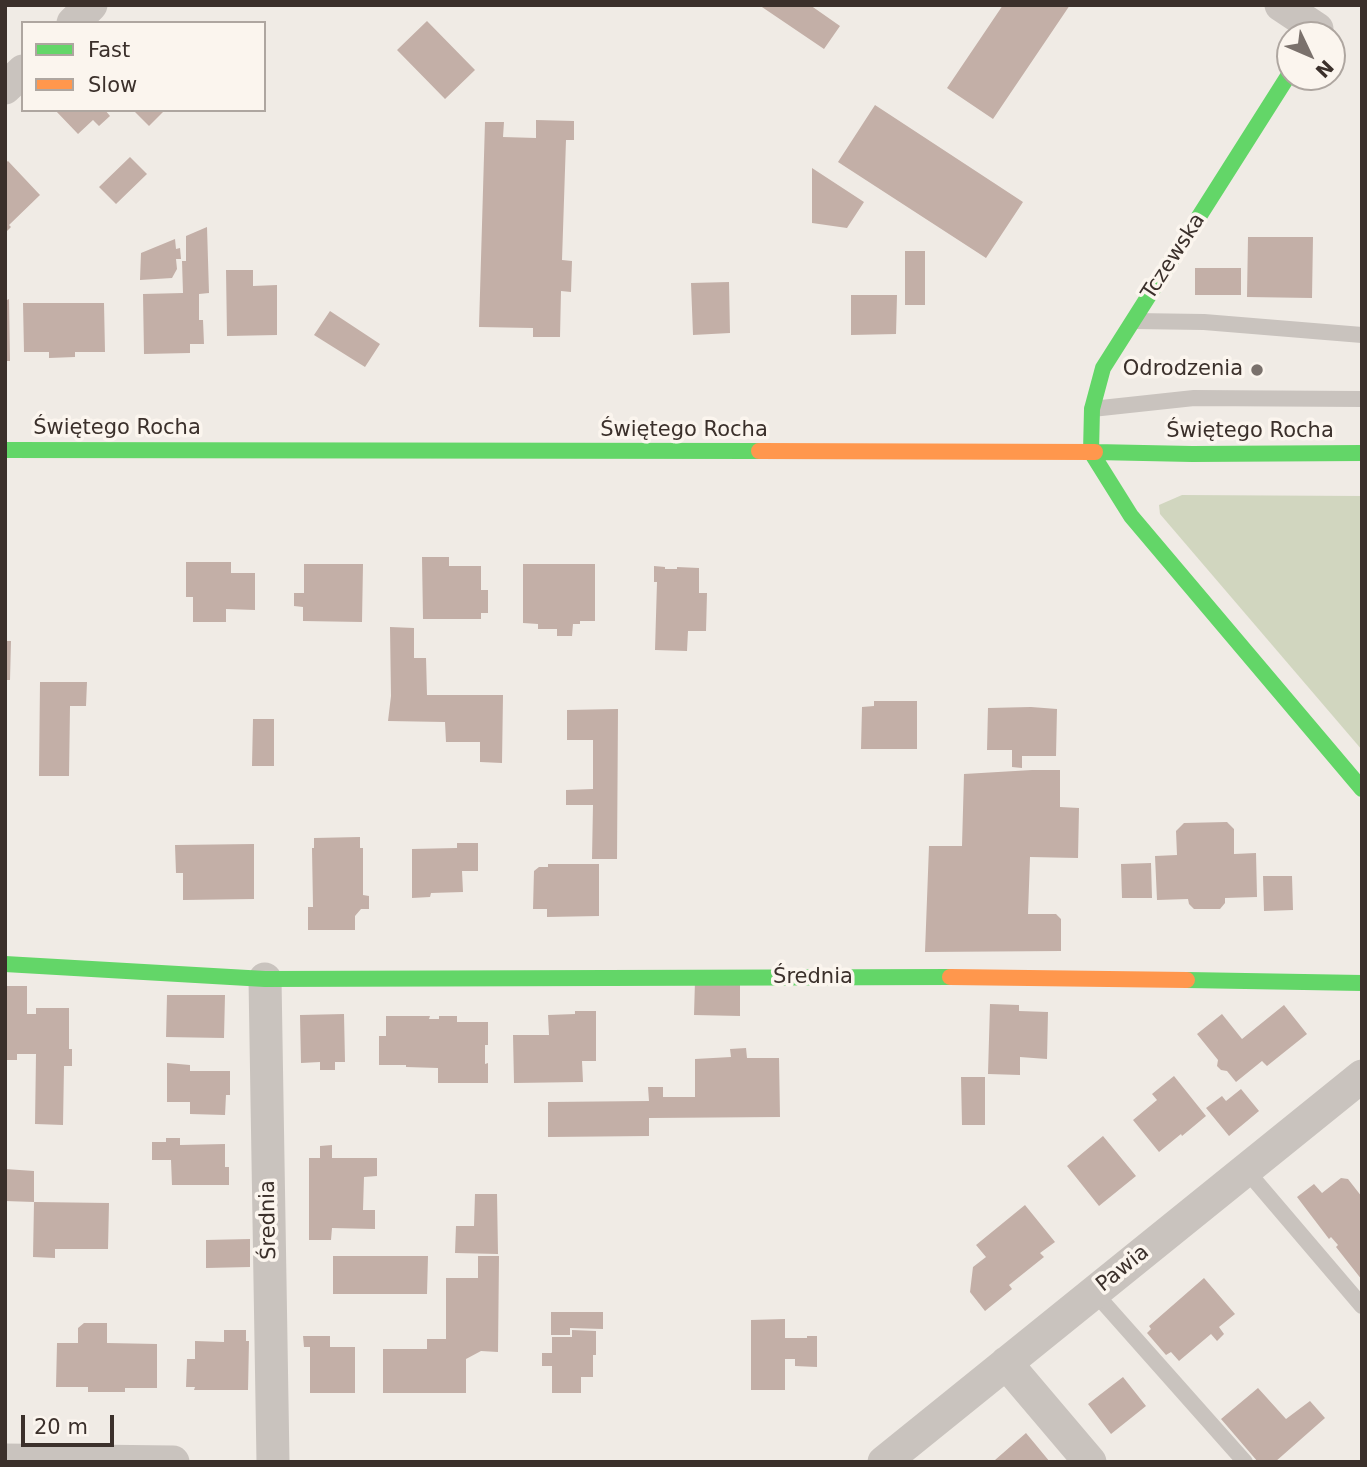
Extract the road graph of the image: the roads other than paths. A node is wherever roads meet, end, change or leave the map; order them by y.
1 (91, 5) edge
2 (1281, 5) edge
3 (75, 21) edge
4 (1305, 21) edge
5 (21, 73) edge
6 (5, 88) edge
7 (1279, 91) edge
8 (1133, 321) junction
9 (1362, 335) edge
10 (1362, 399) edge
11 (1092, 409) junction
12 (5, 450) edge
13 (1091, 452) junction
14 (1362, 453) edge
15 (1362, 789) edge
16 (5, 964) edge
17 (265, 979) junction
18 (1362, 983) edge
19 (1362, 1076) edge
20 (1245, 1170) junction
21 (1094, 1292) junction
22 (1362, 1306) edge
23 (1006, 1363) junction
24 (5, 1460) edge
25 (173, 1462) edge
26 (272, 1462) edge
27 (884, 1462) edge
28 (1090, 1462) edge
29 (1245, 1462) edge

1 - 3 street
2 - 4 street
5 - 6 street
7 - 8 street, Tczewska
8 - 9 lane
8 - 11 street, Tczewska
10 - 11 lane
11 - 13 street, Tczewska
12 - 13 street, Świętego Rocha
13 - 14 street, Świętego Rocha
13 - 15 street
16 - 17 street, Średnia
17 - 18 street, Średnia
17 - 26 street, Średnia
19 - 20 street, Pawia
20 - 21 street, Pawia
20 - 22 lane
21 - 23 street, Pawia
21 - 29 lane
23 - 27 street, Pawia
23 - 28 street
24 - 25 street

